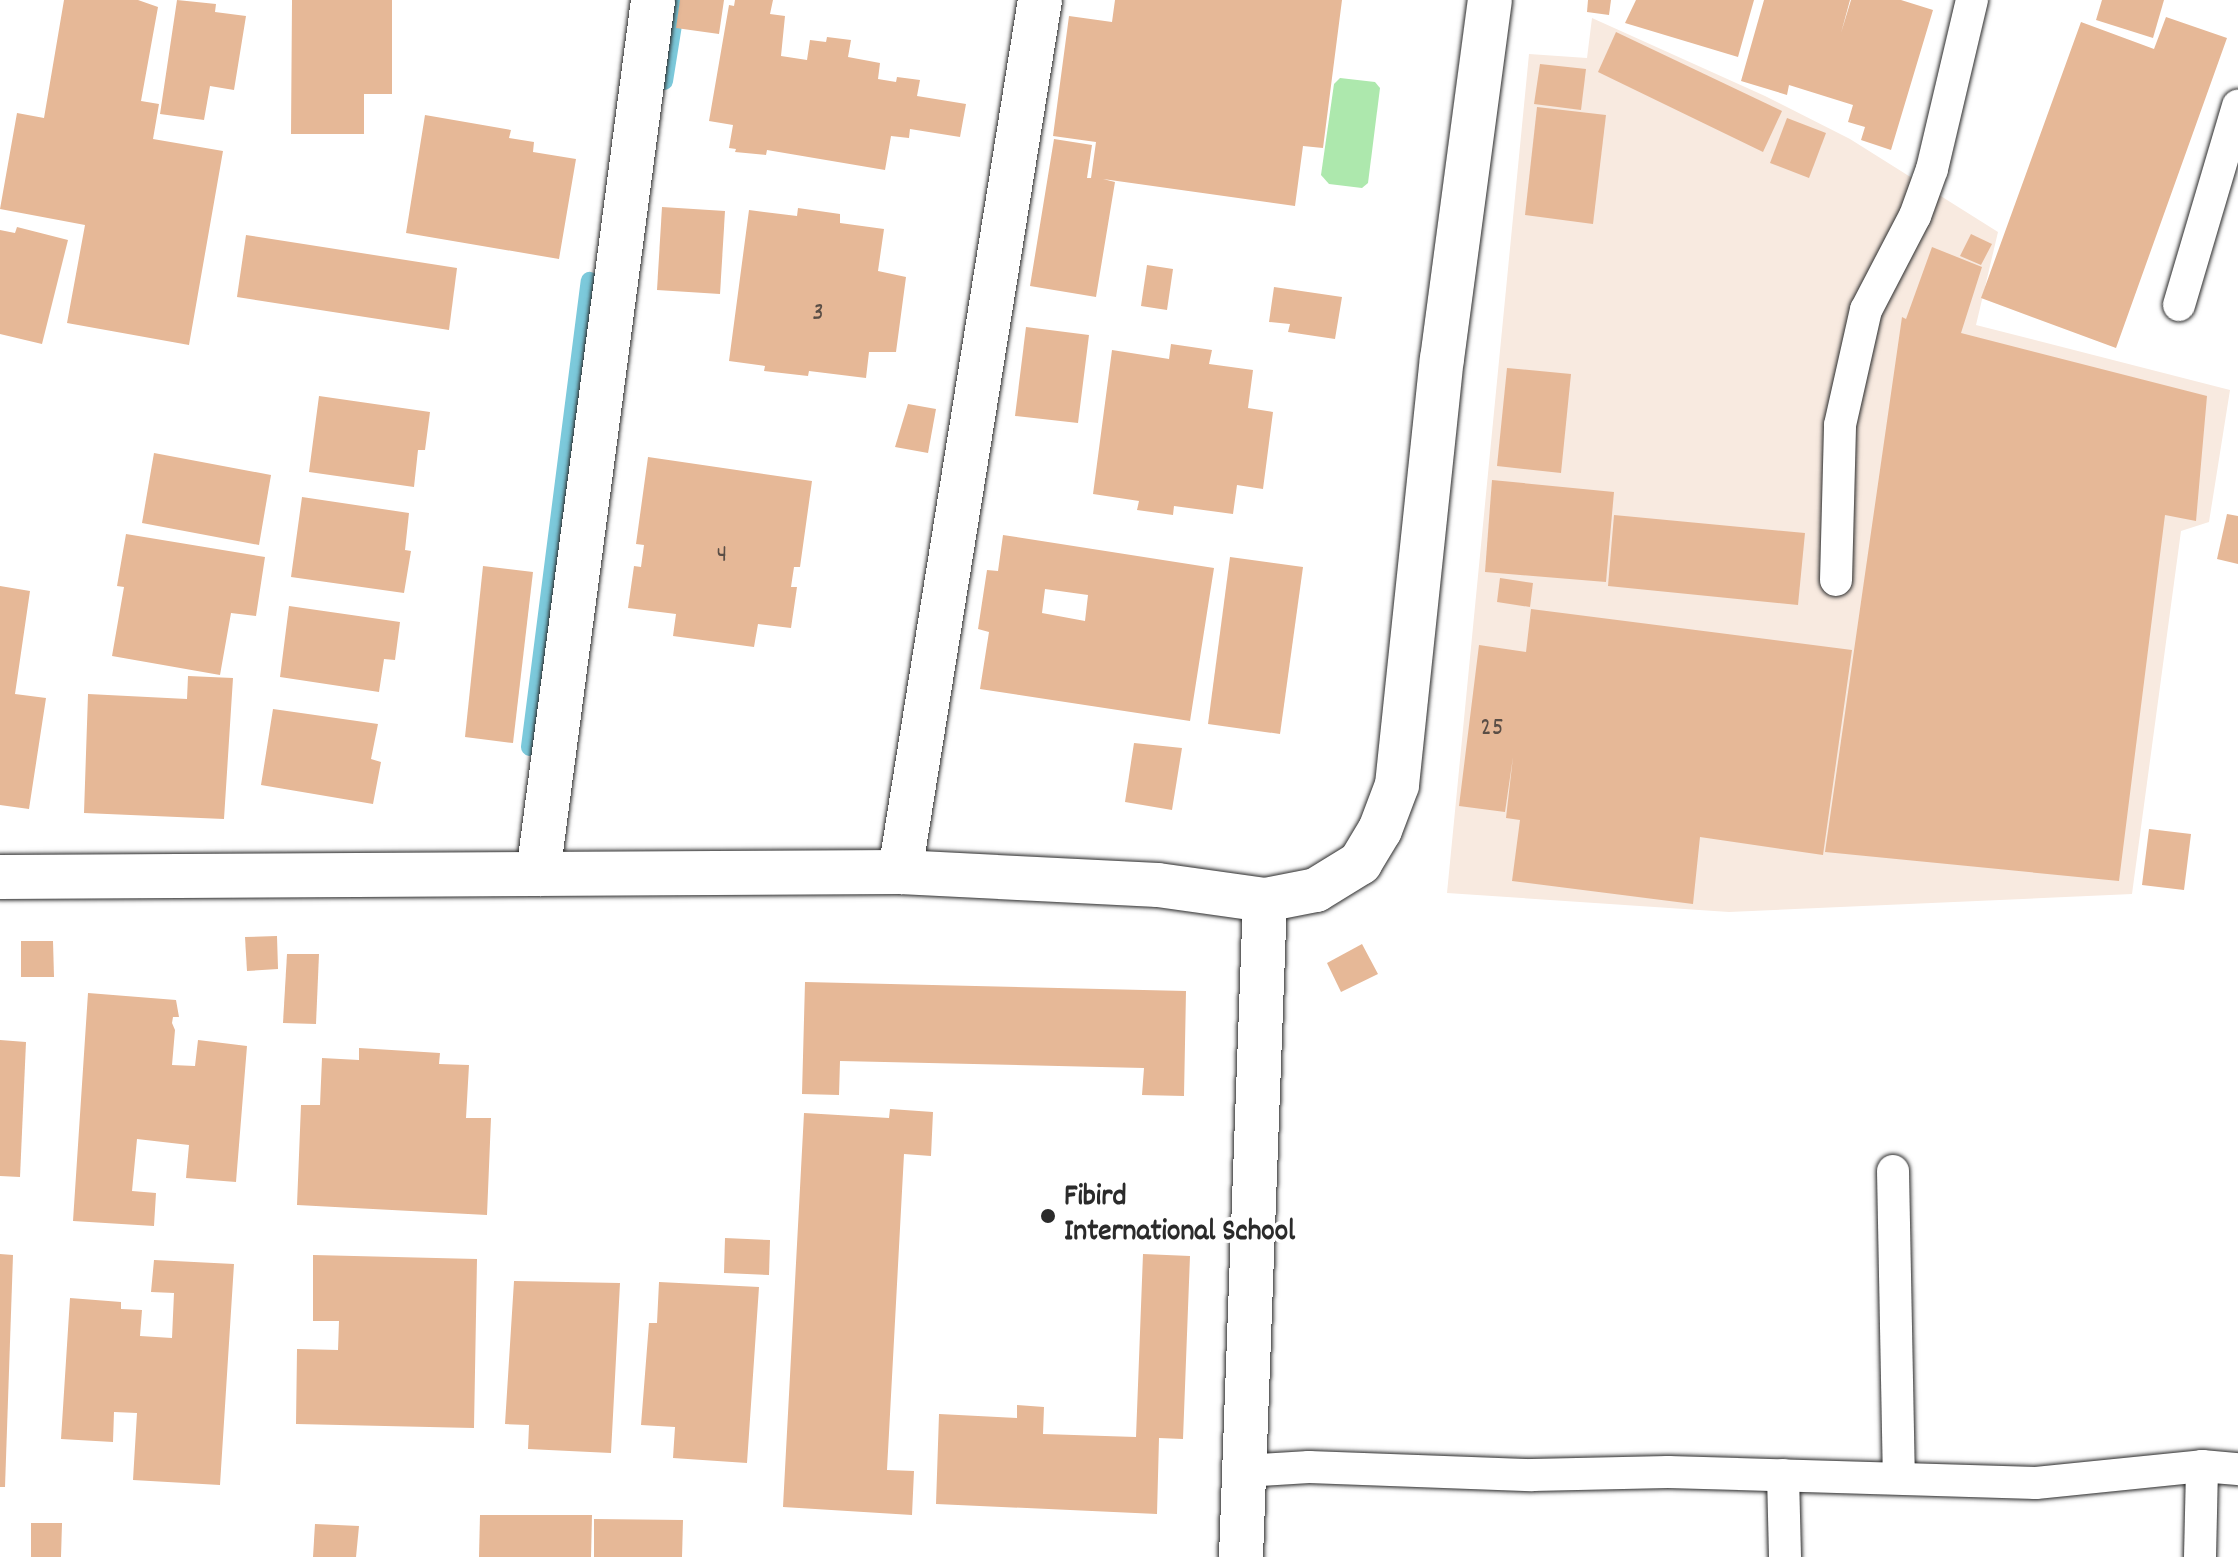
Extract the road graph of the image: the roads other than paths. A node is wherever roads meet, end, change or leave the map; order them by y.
1 (653, 0) edge
2 (1040, 0) edge
3 (1490, 0) edge
4 (1972, 0) edge
5 (2238, 106) edge
6 (2179, 305) dead end
7 (1836, 580) dead end
8 (900, 872) junction
9 (538, 874) junction
10 (0, 877) edge
11 (1265, 900) junction
12 (1893, 1171) dead end
13 (2202, 1466) junction
14 (2238, 1469) edge
15 (1244, 1471) junction
16 (1783, 1475) junction
17 (1899, 1478) junction
18 (1241, 1557) edge
19 (1785, 1557) edge
20 (2200, 1557) edge

1 - 9 street
2 - 8 street
3 - 11 street
4 - 7 lane
5 - 6 lane
8 - 9 street
8 - 11 street
9 - 10 street
11 - 15 street
12 - 17 lane
13 - 14 lane
13 - 17 lane
13 - 20 lane
15 - 16 lane
15 - 18 street
16 - 17 lane
16 - 19 lane

